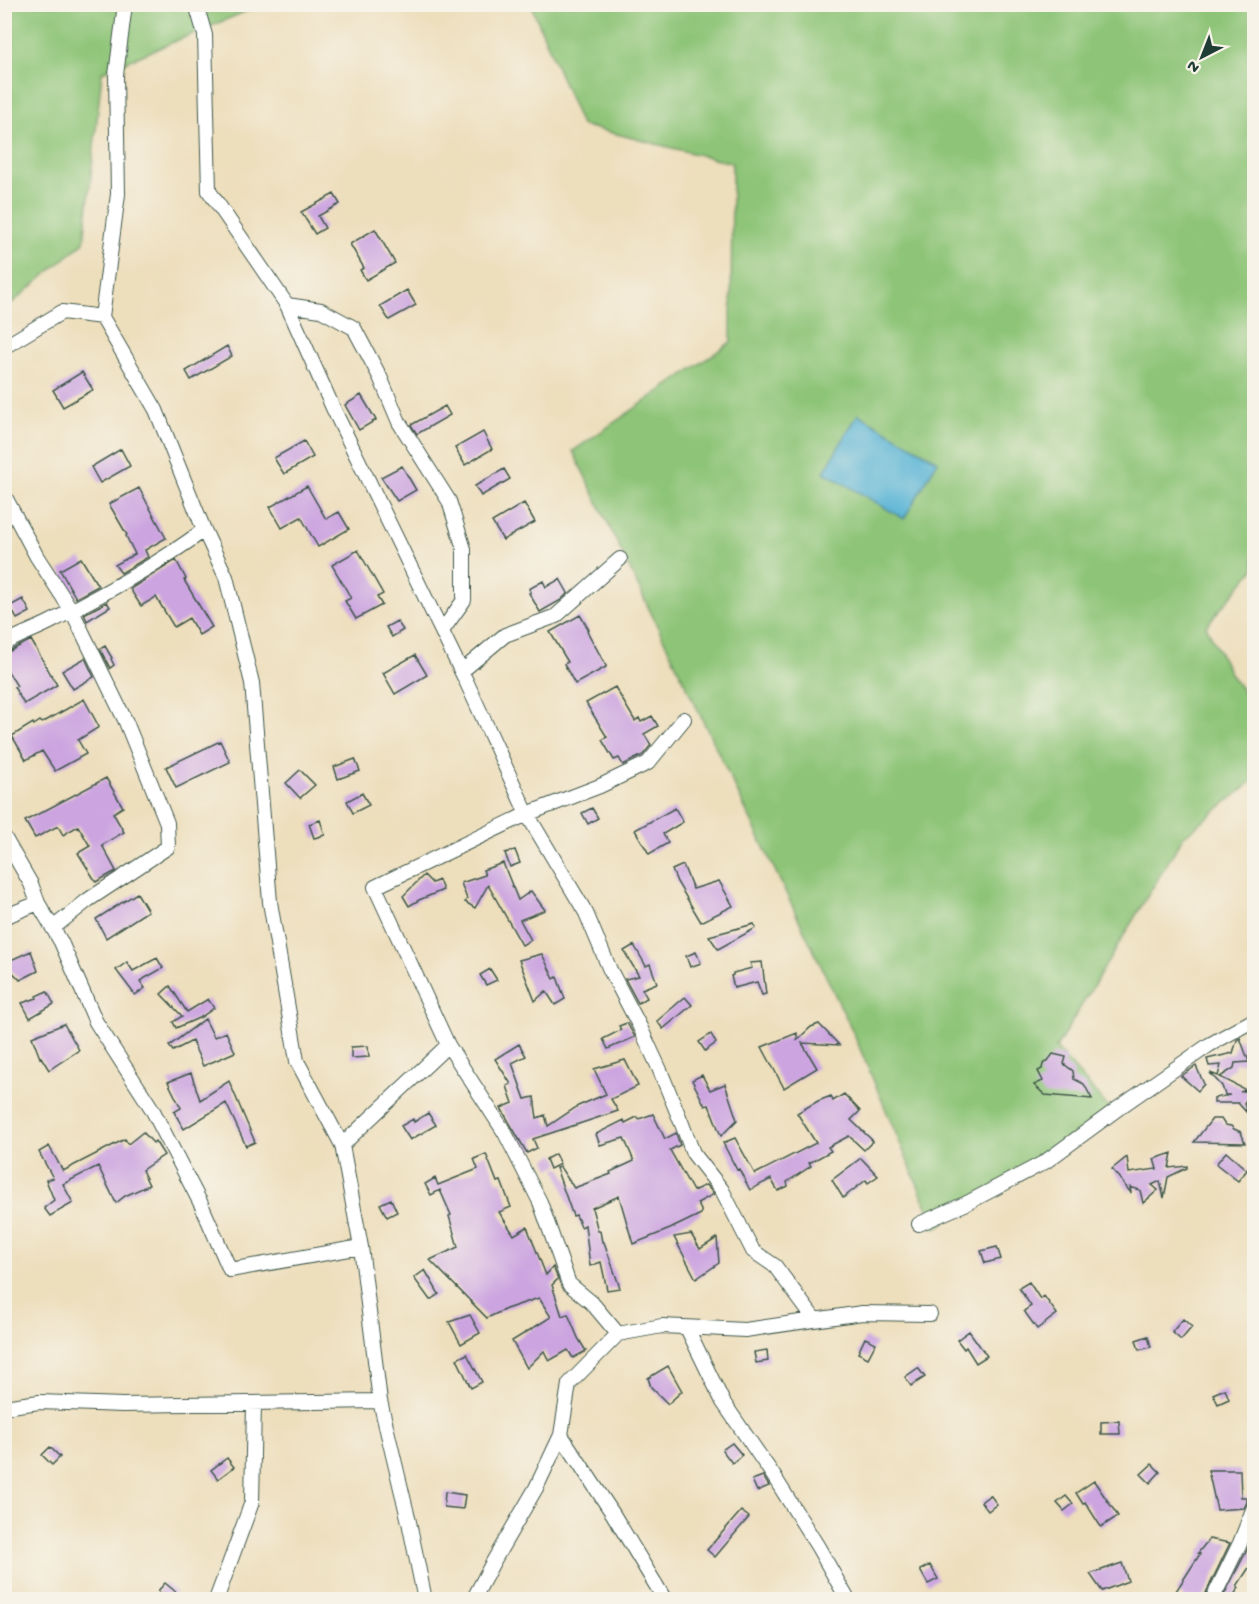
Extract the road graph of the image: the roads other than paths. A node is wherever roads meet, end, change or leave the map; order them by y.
1 (125, 4) edge
2 (196, 4) edge
3 (288, 305) junction
4 (102, 317) junction
5 (4, 347) edge
6 (4, 495) edge
7 (204, 530) junction
8 (620, 559) dead end
9 (72, 611) junction
10 (442, 631) junction
11 (4, 644) edge
12 (462, 671) junction
13 (684, 719) dead end
14 (527, 814) junction
15 (4, 837) edge
16 (38, 903) junction
17 (4, 917) edge
18 (53, 928) junction
19 (1254, 1020) edge
20 (448, 1045) junction
21 (342, 1145) junction
22 (919, 1224) dead end
23 (361, 1247) junction
24 (930, 1314) dead end
25 (815, 1320) junction
26 (687, 1328) junction
27 (618, 1334) junction
28 (380, 1401) junction
29 (254, 1404) junction
30 (4, 1407) edge
31 (561, 1435) junction
32 (1254, 1507) edge
33 (216, 1599) edge
34 (425, 1599) edge
35 (473, 1599) edge
36 (665, 1599) edge
37 (848, 1599) edge
38 (1212, 1599) edge

1 - 4 street
2 - 3 street
3 - 10 street
3 - 10 street
4 - 5 street
4 - 7 street
6 - 9 street
7 - 9 street
7 - 21 street
8 - 12 street
9 - 11 street
9 - 18 street
10 - 12 street
12 - 14 street
13 - 14 street
14 - 20 street
14 - 25 street
15 - 16 street
16 - 17 street
16 - 18 street
18 - 23 street
19 - 22 street
20 - 21 street
20 - 27 street
21 - 23 street
23 - 28 street
24 - 25 street
25 - 26 street
26 - 27 street
26 - 37 street
27 - 31 street
28 - 29 street
28 - 34 street
29 - 30 street
29 - 33 street
31 - 35 street
31 - 36 street
32 - 38 street

